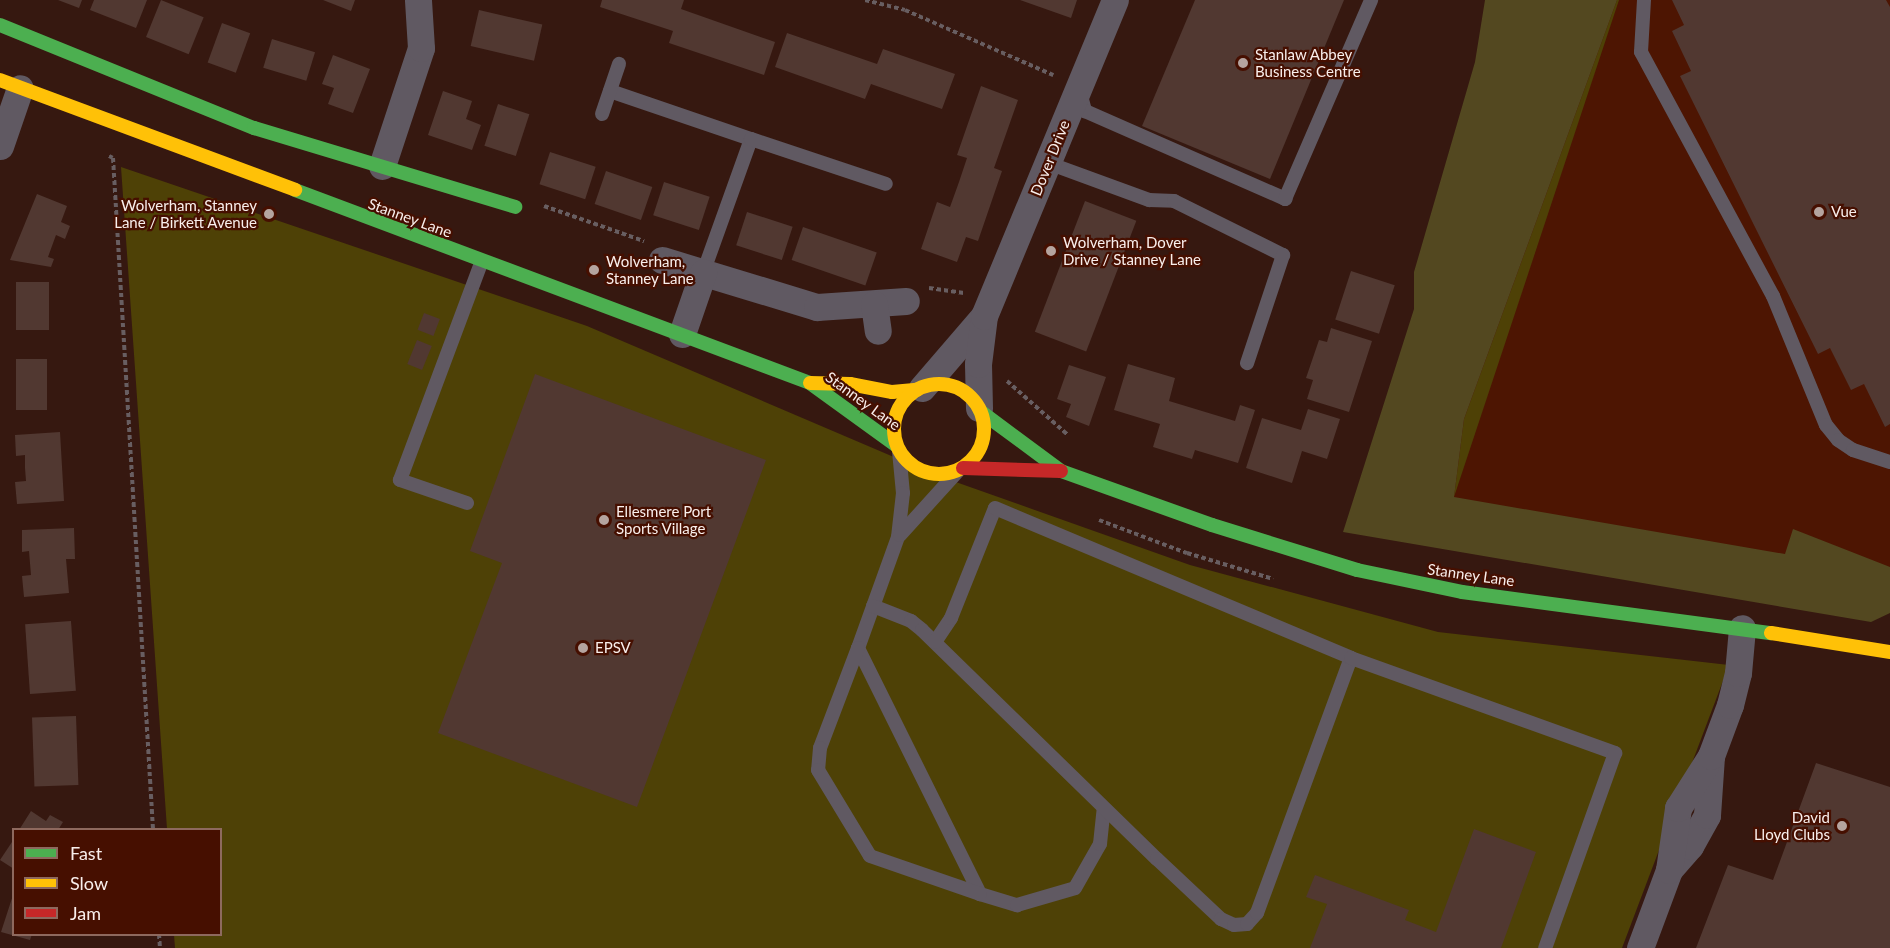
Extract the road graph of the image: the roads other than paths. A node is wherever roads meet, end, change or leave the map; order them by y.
1 (418, 0) edge
2 (1115, 0) edge
3 (1371, 0) edge
4 (1644, 0) edge
5 (0, 25) edge
6 (619, 64) dead end
7 (10, 84) edge
8 (1079, 87) junction
9 (610, 91) junction
10 (602, 114) dead end
11 (751, 139) junction
12 (0, 146) edge
13 (1048, 163) junction
14 (382, 166) junction
15 (886, 184) dead end
16 (515, 207) road end
17 (662, 260) road end
18 (482, 261) junction
19 (703, 273) junction
20 (906, 301) road end
21 (874, 304) junction
22 (976, 308) junction
23 (878, 331) dead end
24 (682, 334) junction
25 (1247, 363) dead end
26 (810, 383) junction
27 (919, 389) junction
28 (979, 409) junction
29 (898, 448) junction
30 (1890, 462) edge
31 (960, 469) junction
32 (1061, 471) junction
33 (468, 503) dead end
34 (898, 537) junction
35 (873, 606) junction
36 (1742, 628) junction
37 (935, 642) junction
38 (858, 648) junction
39 (1890, 652) edge
40 (1350, 658) junction
41 (1104, 808) junction
42 (980, 894) junction
43 (1545, 948) edge
44 (1640, 948) edge

1 - 14 street
2 - 8 street, Dover Drive
3 - 8 lane
4 - 30 lane
5 - 14 main road
6 - 9 lane
7 - 12 street
7 - 18 main road, Stanney Lane
8 - 13 street, Dover Drive
9 - 10 lane
9 - 11 lane
11 - 15 lane
11 - 19 lane
13 - 22 street, Dover Drive
13 - 25 lane
14 - 16 main road
17 - 19 street
18 - 24 main road, Stanney Lane
18 - 33 lane
19 - 21 street
19 - 24 street
20 - 21 street
21 - 23 street
22 - 27 street, Dover Drive
22 - 28 street, Dover Drive
24 - 26 main road, Stanney Lane
26 - 27 main road, Stanney Lane
26 - 29 main road, Stanney Lane
27 - 28 main road
27 - 29 main road
28 - 31 main road
28 - 32 main road, Stanney Lane
29 - 31 main road
29 - 34 lane
31 - 32 main road, Stanney Lane
31 - 34 lane
32 - 36 main road, Stanney Lane
34 - 35 lane
35 - 37 lane
35 - 38 lane
36 - 39 main road, Stanney Lane
36 - 44 street
37 - 40 lane
37 - 41 lane
38 - 42 lane
38 - 42 lane
40 - 41 lane
40 - 43 lane
41 - 42 lane

